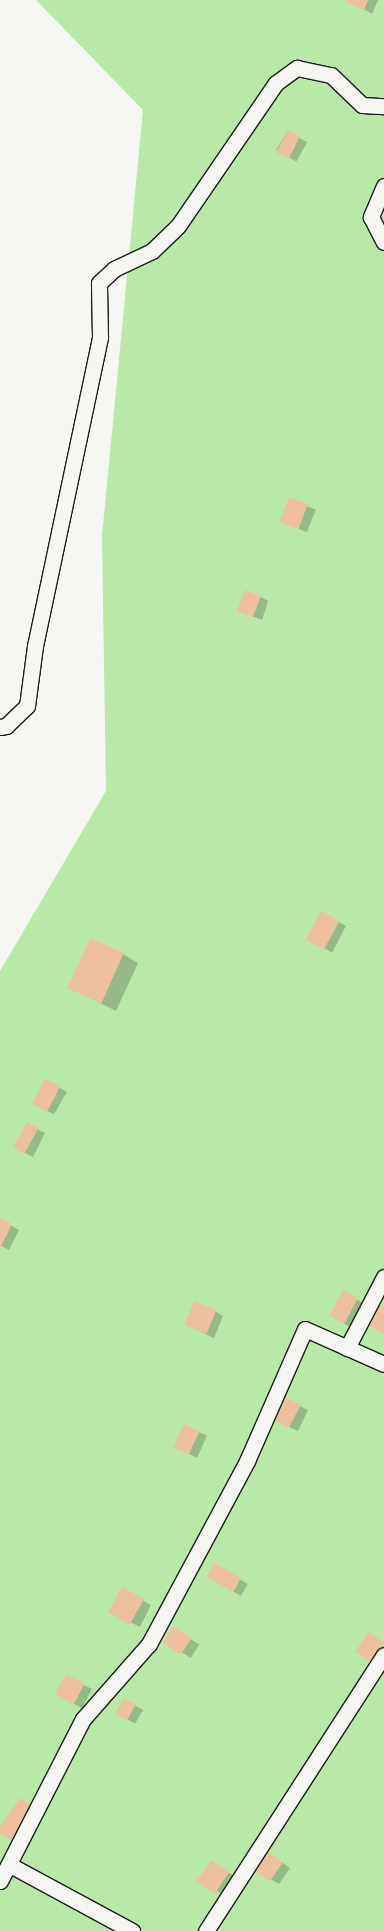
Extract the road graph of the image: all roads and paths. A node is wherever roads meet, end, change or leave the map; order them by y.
1 (384, 106) edge
2 (384, 186) edge
3 (384, 242) edge
4 (0, 727) edge
5 (384, 1277) edge
6 (347, 1348) junction
7 (384, 1364) edge
8 (384, 1656) edge
9 (10, 1865) junction
10 (0, 1881) edge
11 (132, 1931) edge
12 (206, 1931) edge

1 - 4 lane
2 - 3 lane
5 - 6 lane
6 - 7 lane
6 - 9 lane
8 - 12 lane
9 - 10 lane
9 - 11 lane

